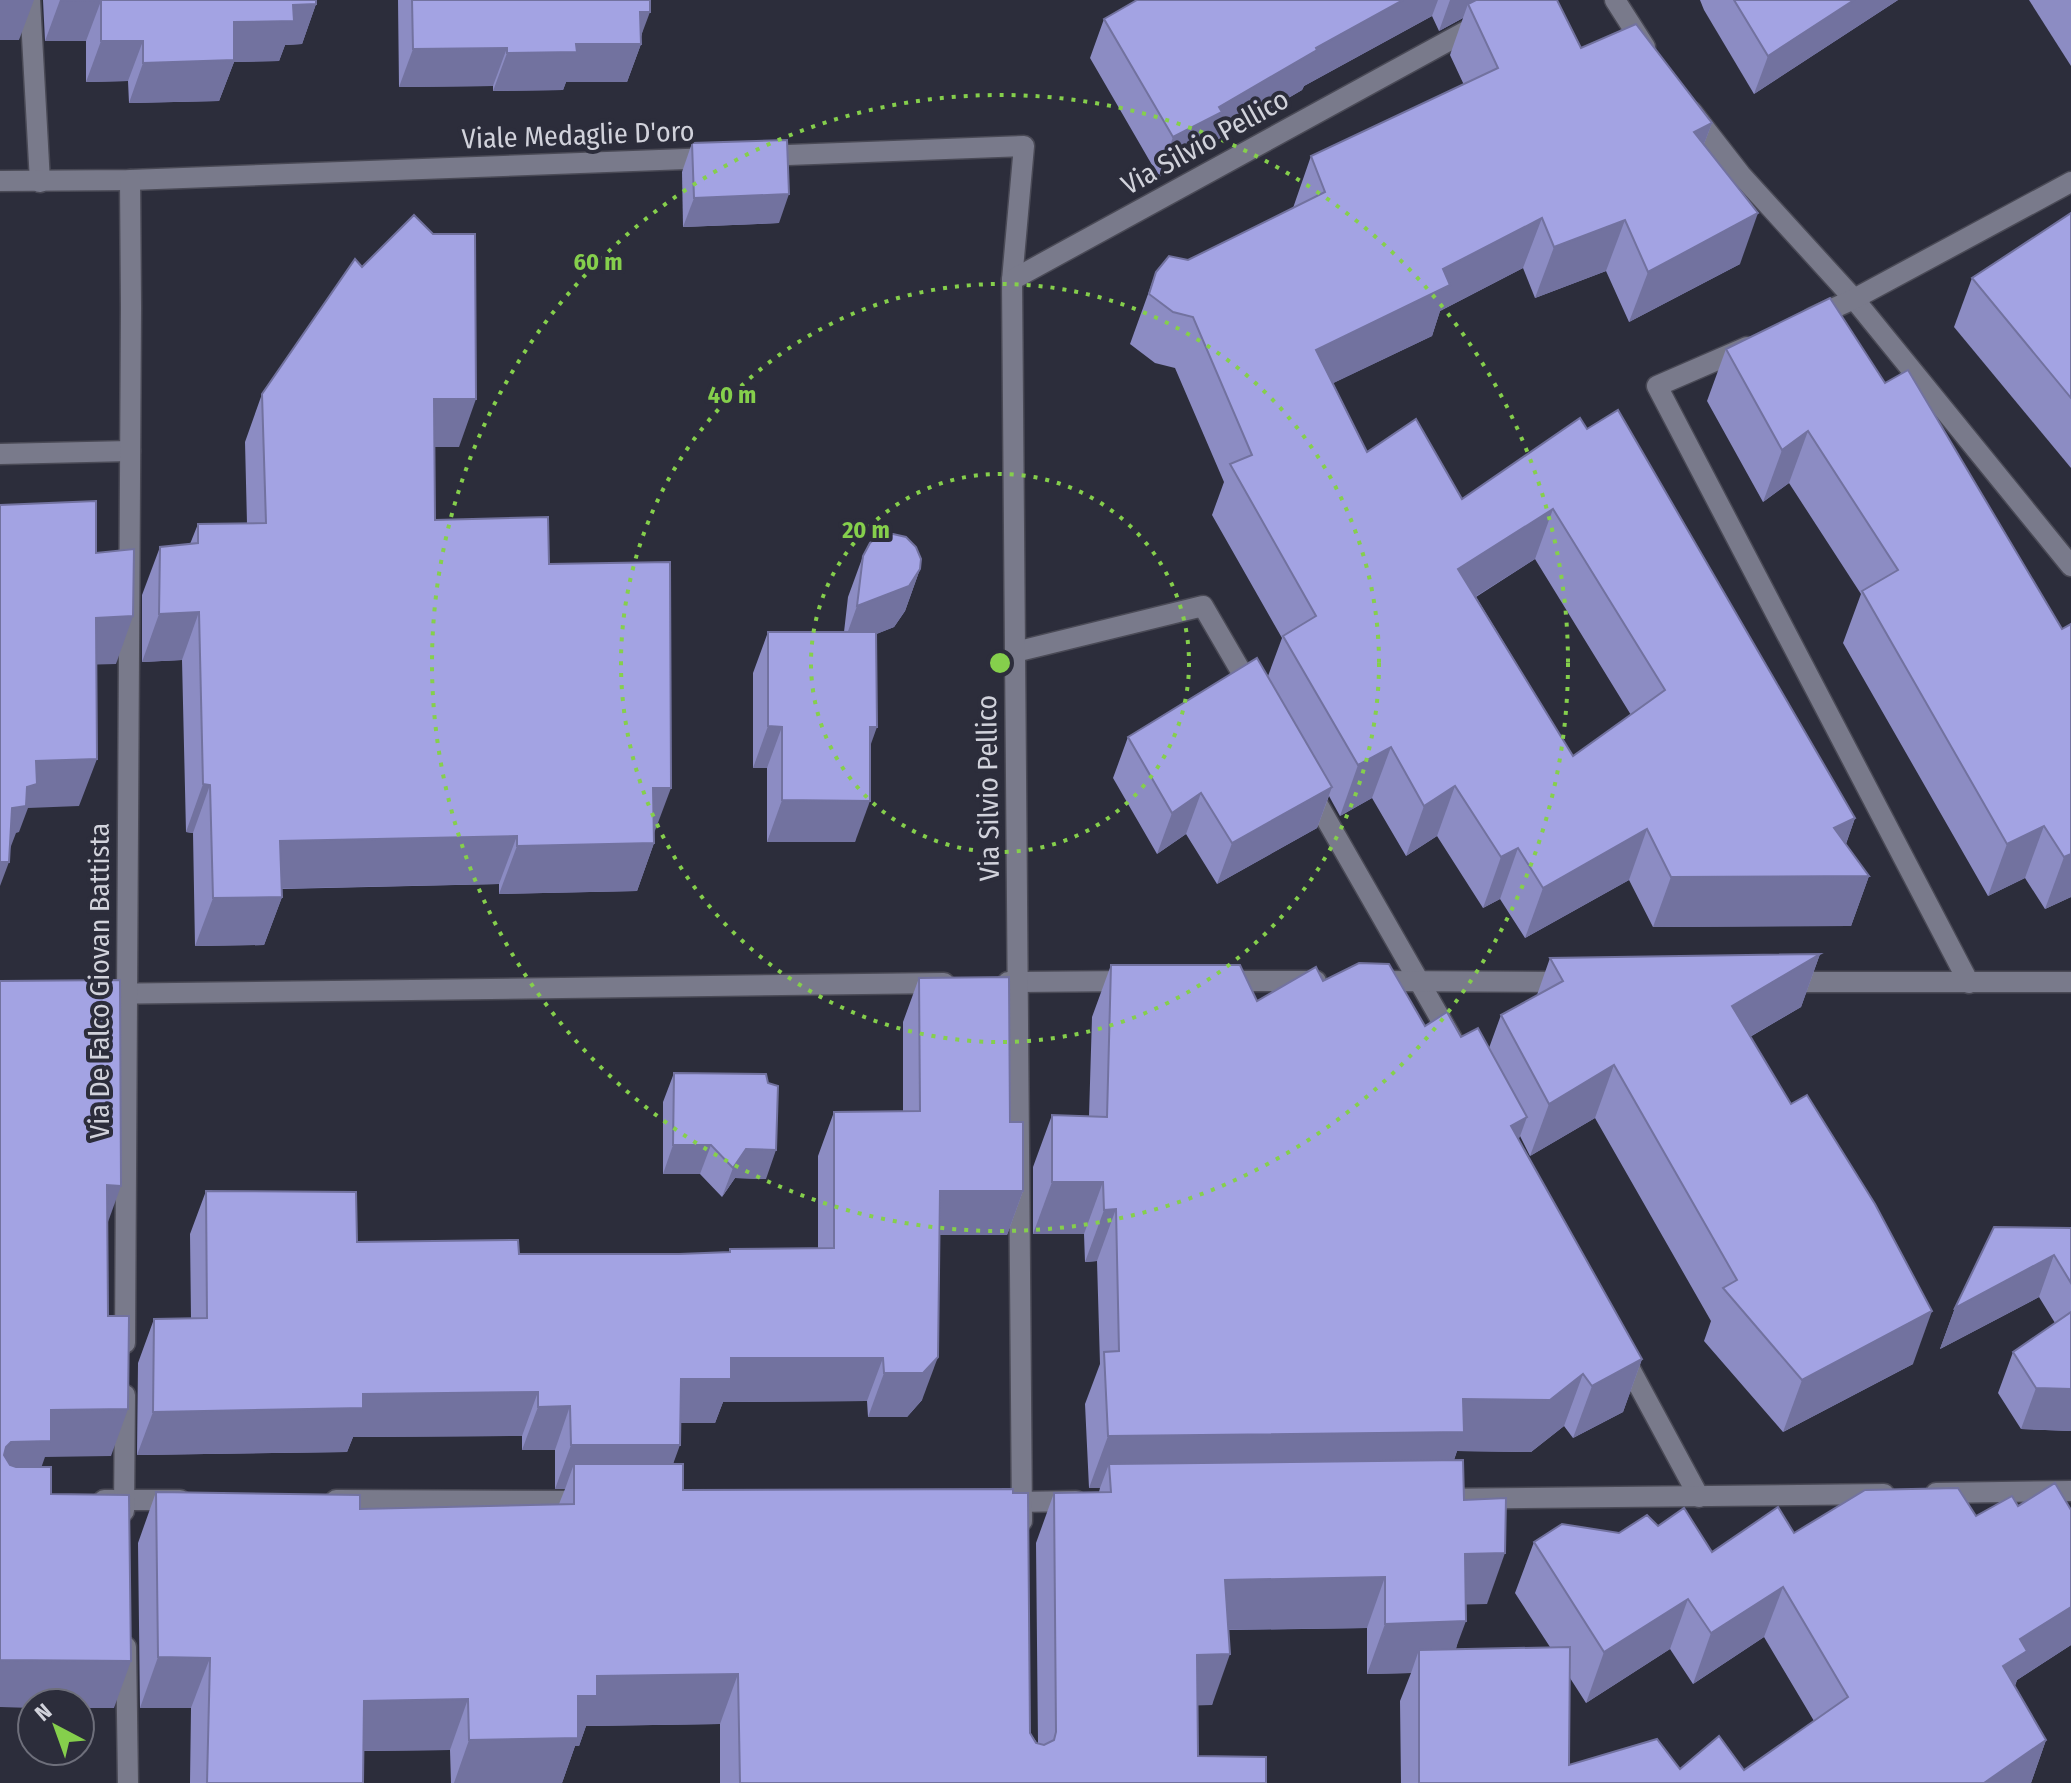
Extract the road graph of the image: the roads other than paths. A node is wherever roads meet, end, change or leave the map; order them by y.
1 (30, 0) edge
2 (1523, 0) edge
3 (1615, 0) edge
4 (1656, 64) edge
5 (1684, 101) edge
6 (130, 180) junction
7 (0, 181) edge
8 (40, 182) junction
9 (2071, 182) edge
10 (1012, 280) junction
11 (1854, 299) junction
12 (1798, 324) edge
13 (1770, 337) edge
14 (130, 451) junction
15 (0, 454) edge
16 (2071, 566) edge
17 (1015, 652) junction
18 (1265, 713) edge
19 (1296, 767) edge
20 (1157, 981) edge
21 (1204, 981) edge
22 (1421, 981) junction
23 (1018, 982) junction
24 (1593, 982) edge
25 (1765, 982) edge
26 (2071, 982) edge
27 (1969, 983) junction
28 (79, 994) edge
29 (127, 995) junction
30 (1458, 1051) edge
31 (1616, 1344) edge
32 (2071, 1491) edge
33 (1699, 1497) junction
34 (1416, 1499) edge
35 (78, 1500) edge
36 (124, 1500) junction
37 (203, 1500) edge
38 (313, 1500) edge
39 (613, 1501) edge
40 (1101, 1501) edge
41 (991, 1502) edge
42 (1022, 1502) junction
43 (124, 1531) edge
44 (1023, 1549) edge
45 (126, 1626) edge
46 (128, 1783) edge

1 - 8 street
2 - 10 street, Via Silvio Pellico
3 - 4 street
5 - 11 street
6 - 8 street, Viale Medaglie D'oro
6 - 10 street, Viale Medaglie D'oro
6 - 14 street, Via De Falco Giovan Battista
7 - 8 street, Viale Medaglie D'oro
9 - 11 street
10 - 17 street, Via Silvio Pellico
11 - 12 street
11 - 16 street
13 - 27 street
14 - 15 street
14 - 29 street, Via De Falco Giovan Battista
17 - 18 street
17 - 23 street, Via Silvio Pellico
19 - 22 street
20 - 23 street
21 - 22 street
22 - 24 street
22 - 30 street
23 - 29 street
23 - 42 street, Via Silvio Pellico
25 - 27 street
26 - 27 street
28 - 29 street
29 - 36 street, Via De Falco Giovan Battista
31 - 33 street
32 - 33 street
33 - 34 street
35 - 36 street
36 - 37 street
36 - 43 street, Via De Falco Giovan Battista
38 - 39 street
40 - 42 street
41 - 42 street
42 - 44 street, Via Silvio Pellico
45 - 46 street

